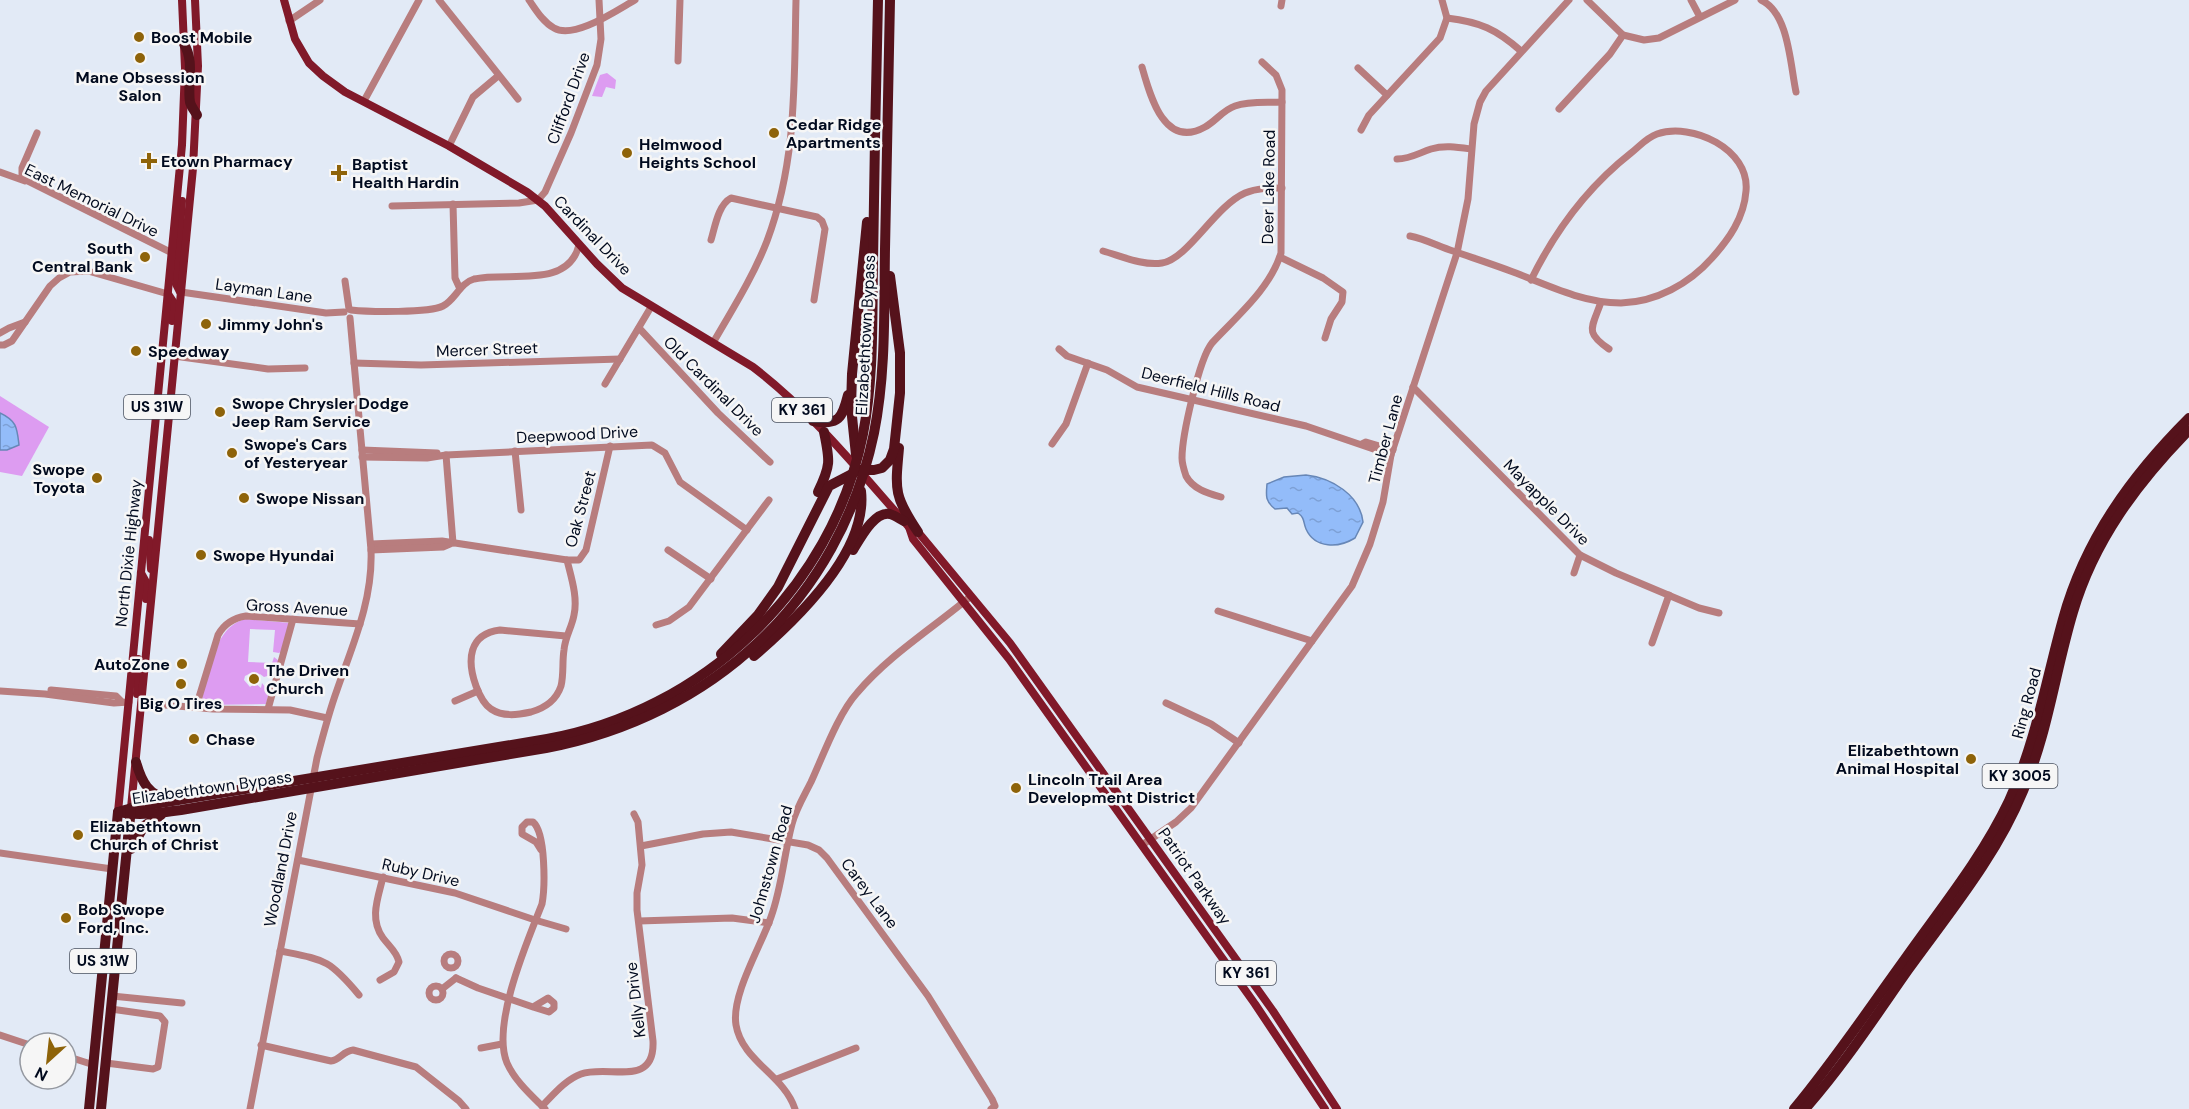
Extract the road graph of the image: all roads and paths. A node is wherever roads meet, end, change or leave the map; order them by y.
1 (182, 0) edge
2 (195, 0) edge
3 (284, 0) edge
4 (320, 0) edge
5 (419, 0) edge
6 (439, 0) edge
7 (530, 0) edge
8 (599, 0) edge
9 (635, 0) edge
10 (680, 0) edge
11 (796, 0) edge
12 (878, 0) edge
13 (890, 0) edge
14 (1442, 0) edge
15 (1569, 0) edge
16 (1587, 0) edge
17 (1692, 0) edge
18 (1735, 0) edge
19 (1761, 0) edge
20 (1700, 17) junction
21 (601, 18) junction
22 (1447, 18) junction
23 (289, 21) junction
24 (1623, 34) junction
25 (184, 44) junction
26 (1521, 51) junction
27 (678, 61) dead end
28 (1263, 62) dead end
29 (1142, 67) dead end
30 (1358, 68) dead end
31 (498, 76) junction
32 (1796, 92) dead end
33 (1387, 95) junction
34 (518, 99) dead end
35 (364, 101) junction
36 (1282, 102) junction
37 (1559, 109) dead end
38 (197, 115) junction
39 (1361, 130) dead end
40 (37, 133) dead end
41 (887, 141) junction
42 (182, 143) junction
43 (448, 146) junction
44 (1471, 149) junction
45 (1397, 159) dead end
46 (874, 163) junction
47 (0, 172) edge
48 (27, 180) junction
49 (1282, 188) junction
50 (190, 200) junction
51 (538, 200) junction
52 (453, 204) junction
53 (392, 206) dead end
54 (777, 209) junction
55 (1410, 236) dead end
56 (711, 240) dead end
57 (579, 245) junction
58 (1103, 251) dead end
59 (172, 253) junction
60 (1457, 253) junction
61 (1280, 257) junction
62 (1532, 280) junction
63 (345, 281) dead end
64 (460, 289) junction
65 (181, 292) junction
66 (168, 294) junction
67 (814, 300) dead end
68 (1601, 302) junction
69 (651, 307) junction
70 (348, 312) junction
71 (25, 322) junction
72 (639, 328) junction
73 (0, 333) edge
74 (1325, 338) dead end
75 (713, 343) junction
76 (0, 345) edge
77 (1059, 349) dead end
78 (1609, 349) dead end
79 (174, 356) junction
80 (620, 359) junction
81 (354, 363) junction
82 (1088, 363) junction
83 (305, 368) dead end
84 (852, 374) junction
85 (605, 384) dead end
86 (1413, 387) junction
87 (900, 393) junction
88 (1193, 399) junction
89 (158, 401) junction
90 (2189, 418) edge
91 (168, 420) junction
92 (813, 421) junction
93 (2189, 430) edge
94 (824, 432) junction
95 (1052, 444) dead end
96 (610, 446) junction
97 (515, 451) junction
98 (1392, 452) junction
99 (362, 454) junction
100 (446, 454) junction
101 (846, 457) joint
102 (771, 462) dead end
103 (858, 471) junction
104 (163, 477) junction
105 (150, 478) junction
106 (1221, 497) dead end
107 (769, 500) dead end
108 (521, 510) dead end
109 (807, 527) junction
110 (910, 527) junction
111 (747, 530) junction
112 (157, 540) junction
113 (453, 543) junction
114 (371, 548) junction
115 (668, 550) dead end
116 (1580, 555) junction
117 (567, 560) junction
118 (141, 573) junction
119 (1574, 573) dead end
120 (154, 575) junction
121 (711, 579) junction
122 (823, 588) junction
123 (1670, 595) junction
124 (968, 599) junction
125 (1218, 610) dead end
126 (1719, 613) dead end
127 (293, 619) junction
128 (360, 624) junction
129 (656, 625) dead end
130 (566, 636) junction
131 (135, 639) junction
132 (1312, 641) junction
133 (1652, 643) dead end
134 (146, 655) junction
135 (698, 678) junction
136 (0, 689) edge
137 (478, 691) junction
138 (693, 694) junction
139 (455, 701) dead end
140 (125, 702) junction
141 (141, 703) junction
142 (1166, 703) dead end
143 (196, 708) junction
144 (268, 710) junction
145 (327, 718) junction
146 (1239, 743) junction
147 (136, 761) junction
148 (186, 799) junction
149 (181, 810) junction
150 (118, 812) junction
151 (130, 812) junction
152 (634, 814) dead end
153 (1151, 840) junction
154 (788, 841) junction
155 (1142, 845) junction
156 (641, 846) junction
157 (114, 848) junction
158 (541, 850) dead end
159 (0, 853) edge
160 (127, 857) junction
161 (298, 860) junction
162 (112, 868) junction
163 (383, 877) junction
164 (535, 921) junction
165 (639, 921) junction
166 (769, 923) junction
167 (120, 926) junction
168 (566, 929) dead end
169 (105, 943) junction
170 (280, 951) junction
171 (453, 968) dead end
172 (456, 978) junction
173 (380, 980) dead end
174 (442, 989) dead end
175 (359, 995) dead end
176 (112, 996) junction
177 (100, 998) junction
178 (508, 1000) junction
179 (182, 1003) dead end
180 (533, 1007) dead end
181 (111, 1009) junction
182 (109, 1029) junction
183 (0, 1035) edge
184 (18, 1041) edge
185 (502, 1044) junction
186 (261, 1045) junction
187 (481, 1048) dead end
188 (856, 1048) dead end
189 (78, 1060) edge
190 (106, 1064) junction
191 (94, 1065) junction
192 (777, 1079) junction
193 (543, 1108) edge
194 (993, 1108) edge
195 (89, 1109) edge
196 (94, 1109) edge
197 (101, 1109) edge
198 (250, 1109) edge
199 (466, 1109) edge
200 (795, 1109) edge
201 (1325, 1109) edge
202 (1337, 1109) edge
203 (1794, 1109) edge
204 (1805, 1109) edge

1 - 25 main road, North Dixie Highway / US 31W
2 - 38 main road, North Dixie Highway / US 31W
3 - 23 main road
4 - 23 street
5 - 35 street
6 - 31 street
7 - 21 street
8 - 21 street, Clifford Drive
9 - 21 street
10 - 27 street
11 - 54 street
12 - 46 highway, Elizabethtown Bypass
13 - 41 highway, Elizabethtown Bypass
14 - 22 street
15 - 26 street, Timber Lane
16 - 24 street
17 - 20 street
18 - 20 street
19 - 32 street
20 - 24 street
21 - 51 street, Clifford Drive
22 - 26 street
22 - 33 street
23 - 35 main road, Cardinal Drive
24 - 37 street
25 - 38 highway
25 - 42 main road, North Dixie Highway / US 31W
26 - 44 street, Timber Lane
28 - 36 street, Deer Lake Road
29 - 36 street
30 - 33 street
31 - 34 street
31 - 43 street
33 - 39 street
35 - 43 main road, Cardinal Drive
36 - 49 street, Deer Lake Road
38 - 50 main road, North Dixie Highway / US 31W
40 - 48 street
41 - 87 highway
41 - 138 highway, Elizabethtown Bypass
42 - 50 main road
42 - 59 main road, North Dixie Highway / US 31W
42 - 65 main road
43 - 51 main road, Cardinal Drive
44 - 45 street
44 - 60 street, Timber Lane
46 - 84 highway
46 - 135 highway, Elizabethtown Bypass
47 - 48 street, East Memorial Drive
48 - 59 street, East Memorial Drive
49 - 58 street
49 - 61 street, Deer Lake Road
50 - 65 main road, North Dixie Highway / US 31W
51 - 52 street
51 - 57 main road, Cardinal Drive
52 - 53 street
52 - 64 street
54 - 56 street
54 - 67 street
54 - 75 street
55 - 60 street
57 - 64 street, Layman Lane
57 - 69 main road, Cardinal Drive
59 - 66 main road, North Dixie Highway / US 31W
60 - 62 street
60 - 86 street, Timber Lane
61 - 74 street
61 - 88 street, Deer Lake Road
62 - 68 street
62 - 68 street
63 - 70 street, Woodland Drive
64 - 70 street, Layman Lane
65 - 70 street, Layman Lane
65 - 79 main road, North Dixie Highway / US 31W
66 - 71 street
66 - 89 main road, North Dixie Highway / US 31W
66 - 91 main road
68 - 78 street
69 - 72 street
69 - 75 main road, Cardinal Drive
70 - 81 street, Woodland Drive
71 - 73 street
71 - 76 street
72 - 80 street
72 - 102 street, Old Cardinal Drive
75 - 92 main road, Cardinal Drive / KY 361
77 - 82 street, Deerfield Hills Road
79 - 83 street
79 - 91 main road, North Dixie Highway / US 31W
80 - 81 street, Mercer Street
80 - 85 street
81 - 99 street, Woodland Drive
82 - 88 street, Deerfield Hills Road
82 - 95 street
84 - 92 highway
84 - 103 highway
86 - 98 street, Timber Lane
86 - 116 street, Mayapple Drive
87 - 103 highway
87 - 110 highway
88 - 98 street, Deerfield Hills Road
88 - 106 street, Deer Lake Road
89 - 104 main road
89 - 105 main road, North Dixie Highway / US 31W
90 - 203 highway, Ring Road / KY 3005
91 - 104 main road, North Dixie Highway / US 31W
92 - 94 main road, Cardinal Drive / KY 361
93 - 204 highway, Ring Road / KY 3005
94 - 101 main road, Cardinal Drive / KY 361
94 - 109 highway
96 - 97 street, Deepwood Drive
96 - 111 street, Deepwood Drive
96 - 117 street, Oak Street
97 - 100 street, Deepwood Drive
97 - 108 street
98 - 132 street, Timber Lane
99 - 100 street, Deepwood Drive
99 - 114 street, Woodland Drive
100 - 113 street
101 - 103 main road, Patriot Parkway / KY 361
103 - 109 highway
103 - 110 main road, Patriot Parkway / KY 361
103 - 122 highway
104 - 112 main road, North Dixie Highway / US 31W
105 - 112 main road
105 - 118 main road, North Dixie Highway / US 31W
105 - 120 main road
107 - 111 street
109 - 135 highway
110 - 122 highway
110 - 124 main road, Patriot Parkway / KY 361
111 - 121 street
112 - 120 main road, North Dixie Highway / US 31W
113 - 114 street
113 - 117 street
114 - 128 street, Woodland Drive
115 - 121 street
116 - 119 street
116 - 123 street, Mayapple Drive
117 - 130 street, Oak Street
118 - 131 main road, North Dixie Highway / US 31W
118 - 134 main road
120 - 134 main road, North Dixie Highway / US 31W
121 - 129 street
122 - 138 highway
123 - 126 street, Mayapple Drive
123 - 133 street
124 - 153 main road, Patriot Parkway / KY 361
124 - 154 street, Johnstown Road
124 - 155 main road, Patriot Parkway / KY 361
125 - 132 street
127 - 128 street, Gross Avenue
127 - 143 street, Gross Avenue
127 - 144 street
128 - 145 street, Woodland Drive
130 - 137 street
130 - 137 street, Oak Street
131 - 140 main road, North Dixie Highway / US 31W
131 - 141 main road
132 - 146 street, Timber Lane
134 - 141 main road, North Dixie Highway / US 31W
135 - 148 highway, Elizabethtown Bypass
136 - 140 street
137 - 139 street
138 - 149 highway, Elizabethtown Bypass
140 - 147 main road
140 - 150 main road, North Dixie Highway / US 31W
141 - 143 street
141 - 147 main road, North Dixie Highway / US 31W
142 - 146 street
143 - 144 street
144 - 145 street
145 - 161 street, Woodland Drive
146 - 153 street, Timber Lane
147 - 148 highway
147 - 151 main road, North Dixie Highway / US 31W
148 - 151 highway, Elizabethtown Bypass
149 - 151 highway, Elizabethtown Bypass
149 - 160 highway
150 - 151 highway, Elizabethtown Bypass
150 - 157 highway, North Dixie Highway / US 31W
151 - 160 highway, US 31W
152 - 156 street, Kelly Drive
153 - 155 street, Timber Lane
153 - 202 main road, Patriot Parkway / KY 361
154 - 156 street, Carey Lane
154 - 166 street, Johnstown Road
154 - 194 street, Carey Lane
155 - 201 main road, Patriot Parkway / KY 361
156 - 165 street, Kelly Drive
157 - 162 highway, North Dixie Highway / US 31W
157 - 167 highway
158 - 164 street
159 - 162 street
160 - 167 highway, US 31W
161 - 163 street, Ruby Drive
161 - 170 street, Woodland Drive
162 - 169 highway, North Dixie Highway / US 31W
163 - 164 street, Ruby Drive
163 - 173 street
164 - 168 street, Ruby Drive
164 - 178 street
165 - 166 street
165 - 193 street, Kelly Drive
166 - 192 street, Johnstown Road
167 - 176 highway, US 31W
169 - 177 highway, North Dixie Highway / US 31W
169 - 182 highway
170 - 175 street
170 - 186 street, Woodland Drive
171 - 172 street
172 - 174 street
172 - 178 street
176 - 179 street
176 - 181 highway, US 31W
177 - 191 highway, North Dixie Highway / US 31W
177 - 196 highway
178 - 180 street
178 - 185 street
181 - 182 highway, US 31W
181 - 190 street
182 - 190 highway, US 31W
183 - 184 street
185 - 187 street
185 - 193 street
186 - 198 street, Woodland Drive
186 - 199 street
188 - 192 street
189 - 191 street
190 - 197 highway, US 31W
191 - 195 highway, North Dixie Highway / US 31W
192 - 200 street, Johnstown Road

